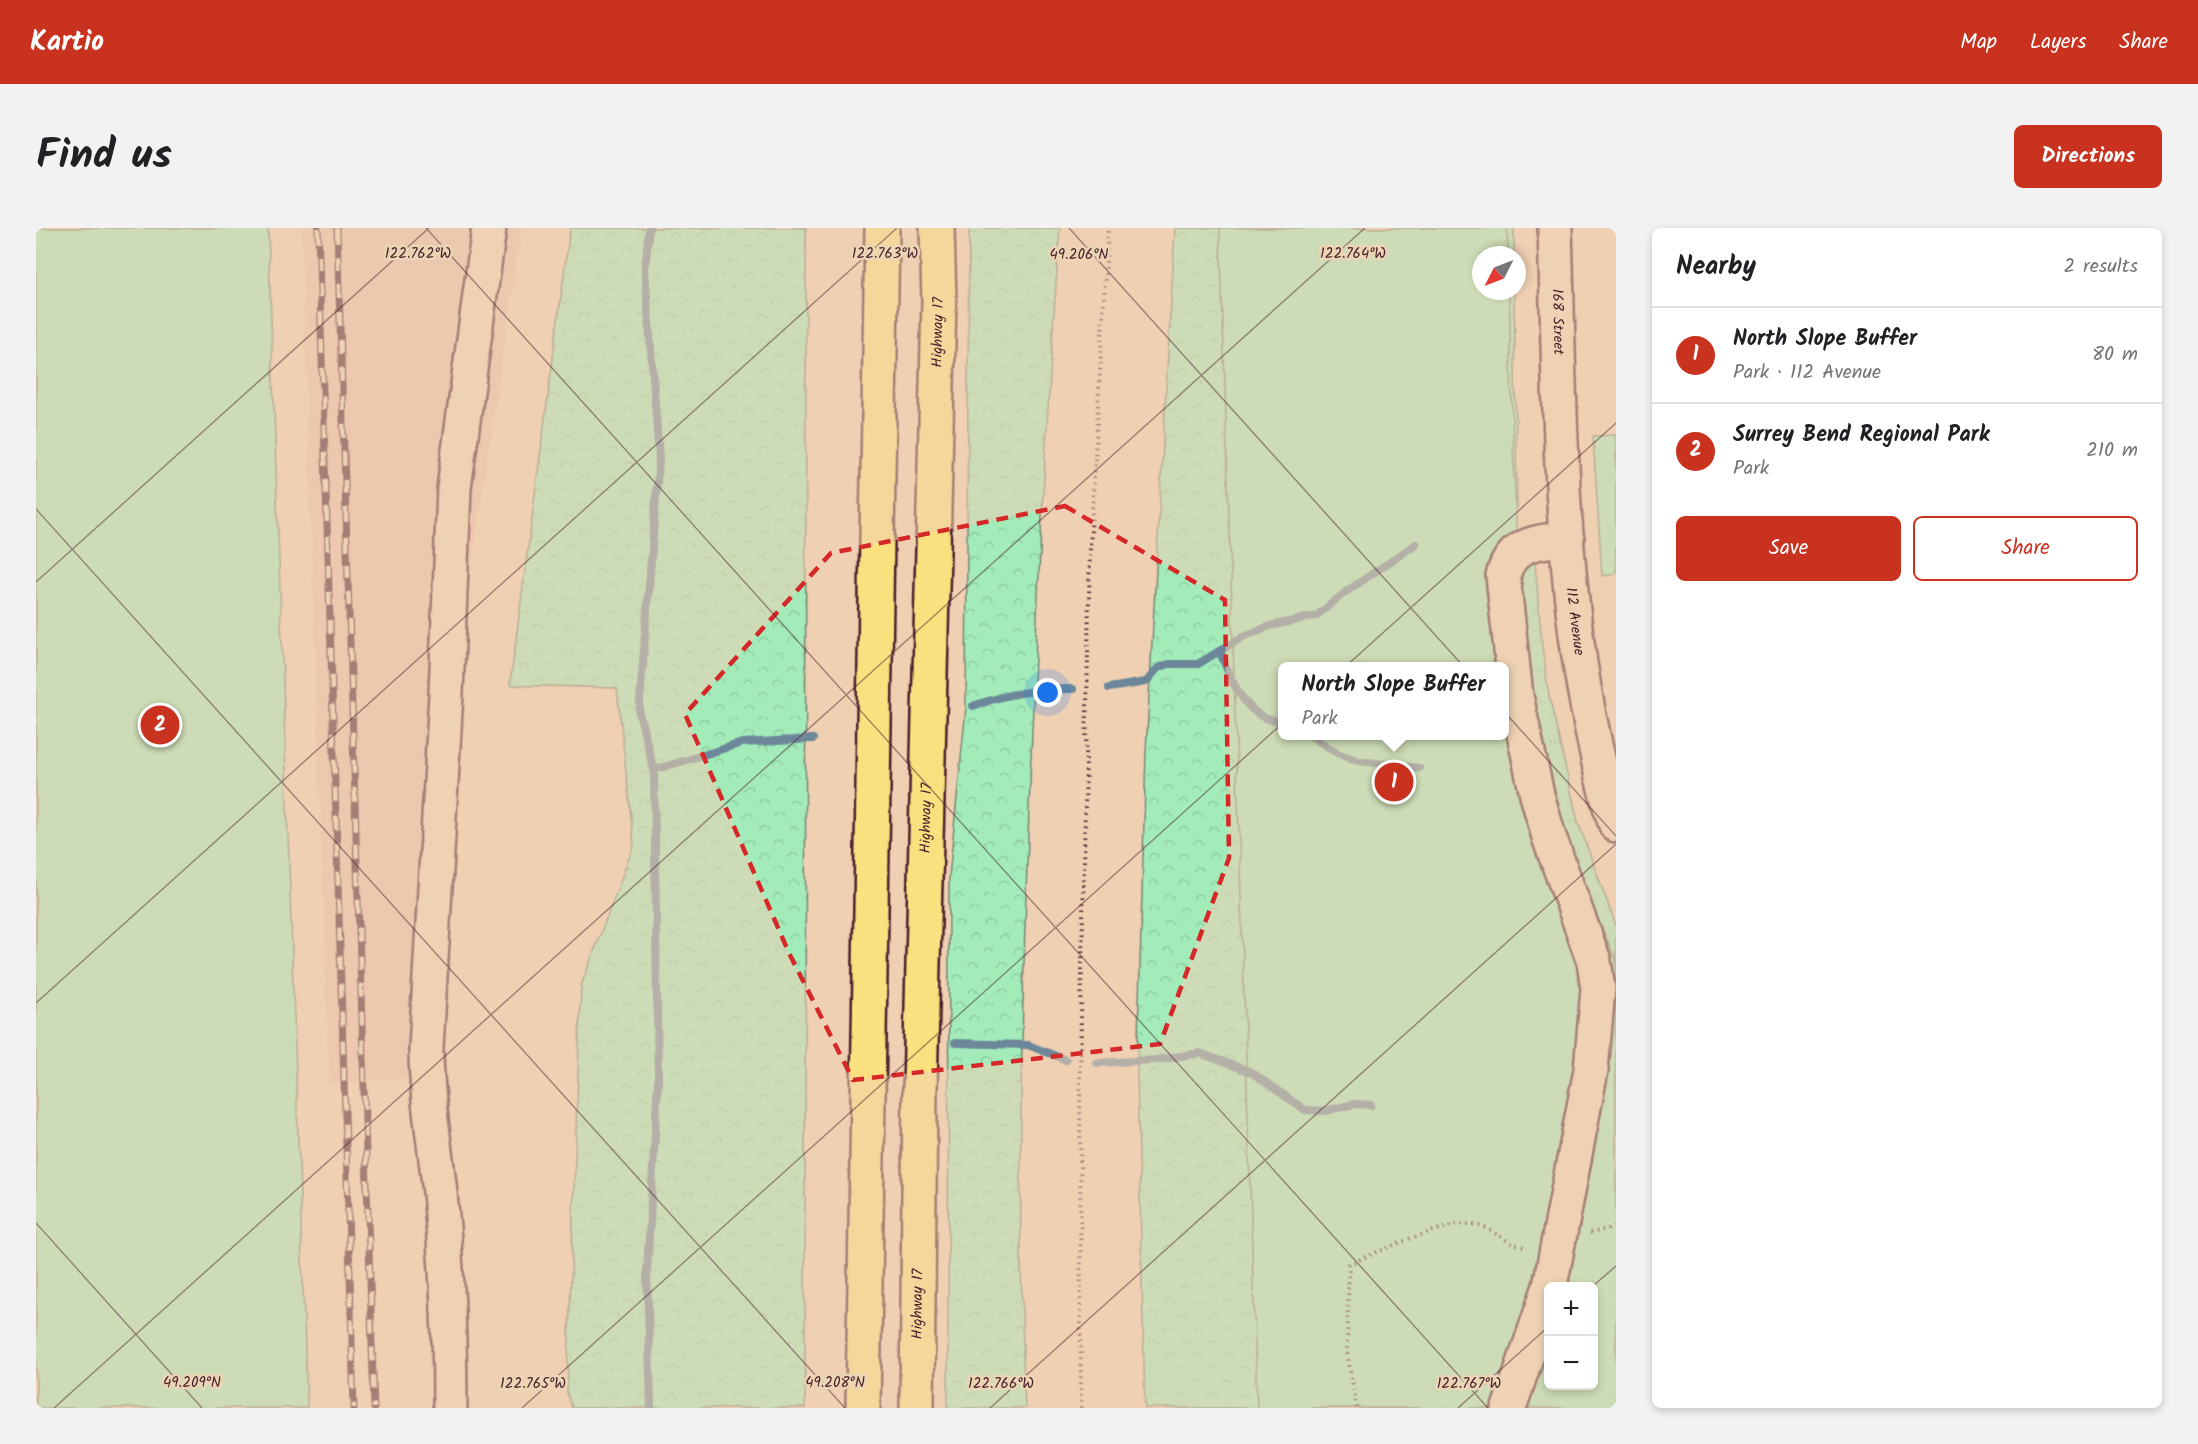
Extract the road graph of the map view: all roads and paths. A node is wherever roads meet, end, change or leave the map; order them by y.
1 (489, 228) edge
2 (882, 228) edge
3 (938, 228) edge
4 (1108, 228) edge
5 (1555, 228) edge
6 (1561, 416) joint
7 (1567, 539) junction
8 (1616, 825) edge
9 (1560, 1240) junction
10 (1551, 1282) edge
11 (1544, 1304) edge
12 (450, 1408) edge
13 (863, 1408) edge
14 (917, 1408) edge
15 (1081, 1408) edge
16 (1357, 1408) edge
17 (1509, 1408) edge

1 - 12 street
2 - 13 highway
3 - 14 highway, Highway 17
4 - 15 path
5 - 6 street, 168 Street
6 - 7 street, 112 Avenue
7 - 8 street, 112 Avenue
7 - 9 street
9 - 10 street
9 - 16 path
11 - 17 street

